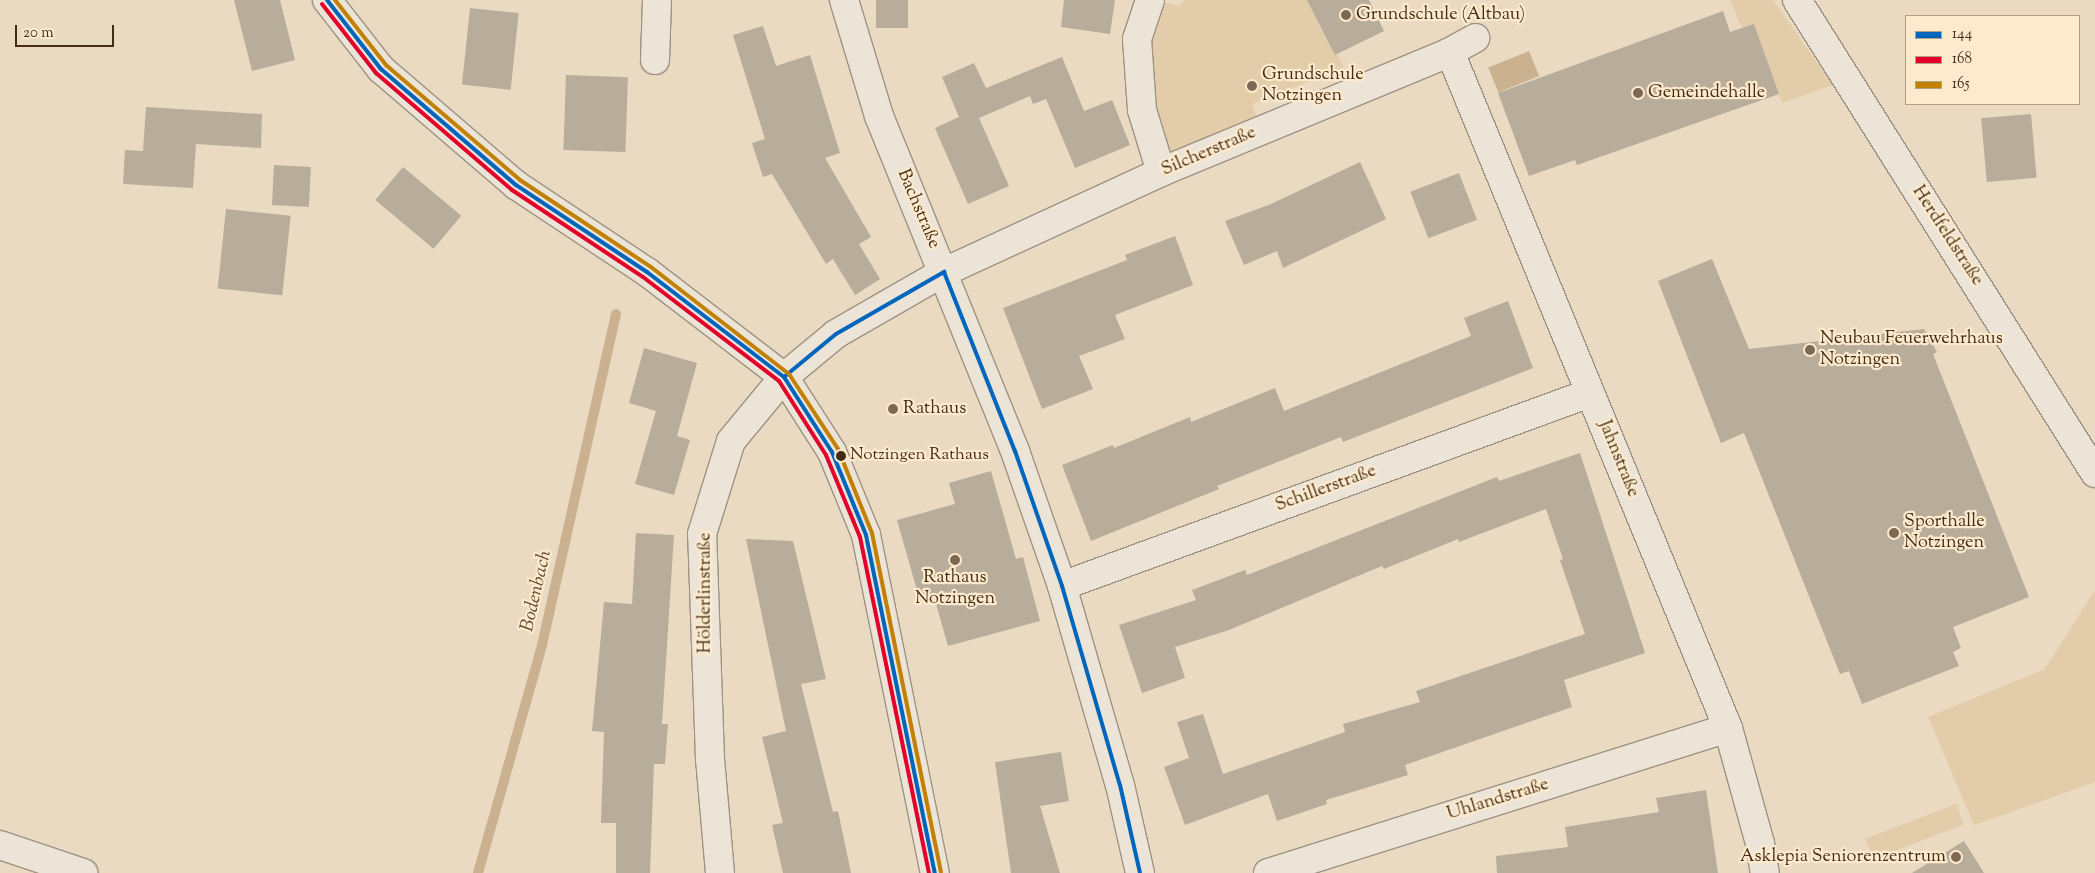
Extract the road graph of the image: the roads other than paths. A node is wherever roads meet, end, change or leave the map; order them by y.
1 (327, 0) edge
2 (657, 0) edge
3 (844, 0) edge
4 (1150, 0) edge
5 (1798, 0) edge
6 (1475, 38) dead end
7 (1450, 52) junction
8 (655, 60) dead end
9 (1161, 172) junction
10 (944, 272) junction
11 (784, 377) junction
12 (1590, 393) junction
13 (2095, 473) edge
14 (1062, 586) junction
15 (1728, 728) junction
16 (0, 845) edge
17 (83, 873) edge
18 (720, 873) edge
19 (935, 873) edge
20 (1140, 873) edge
21 (1268, 873) edge
22 (1765, 873) edge

1 - 11 street
2 - 8 street
3 - 10 street, Bachstraße
4 - 9 street
5 - 13 street, Herdfeldstraße
6 - 7 street, Silcherstraße
7 - 9 street, Silcherstraße
7 - 12 street, Jahnstraße
9 - 10 street, Silcherstraße
10 - 11 street, Hölderlinstraße
10 - 14 street, Bachstraße
11 - 18 street, Hölderlinstraße
11 - 19 street
12 - 14 street, Schillerstraße
12 - 15 street, Jahnstraße
14 - 20 street, Bachstraße
15 - 21 street, Uhlandstraße
15 - 22 street, Jahnstraße
16 - 17 street

